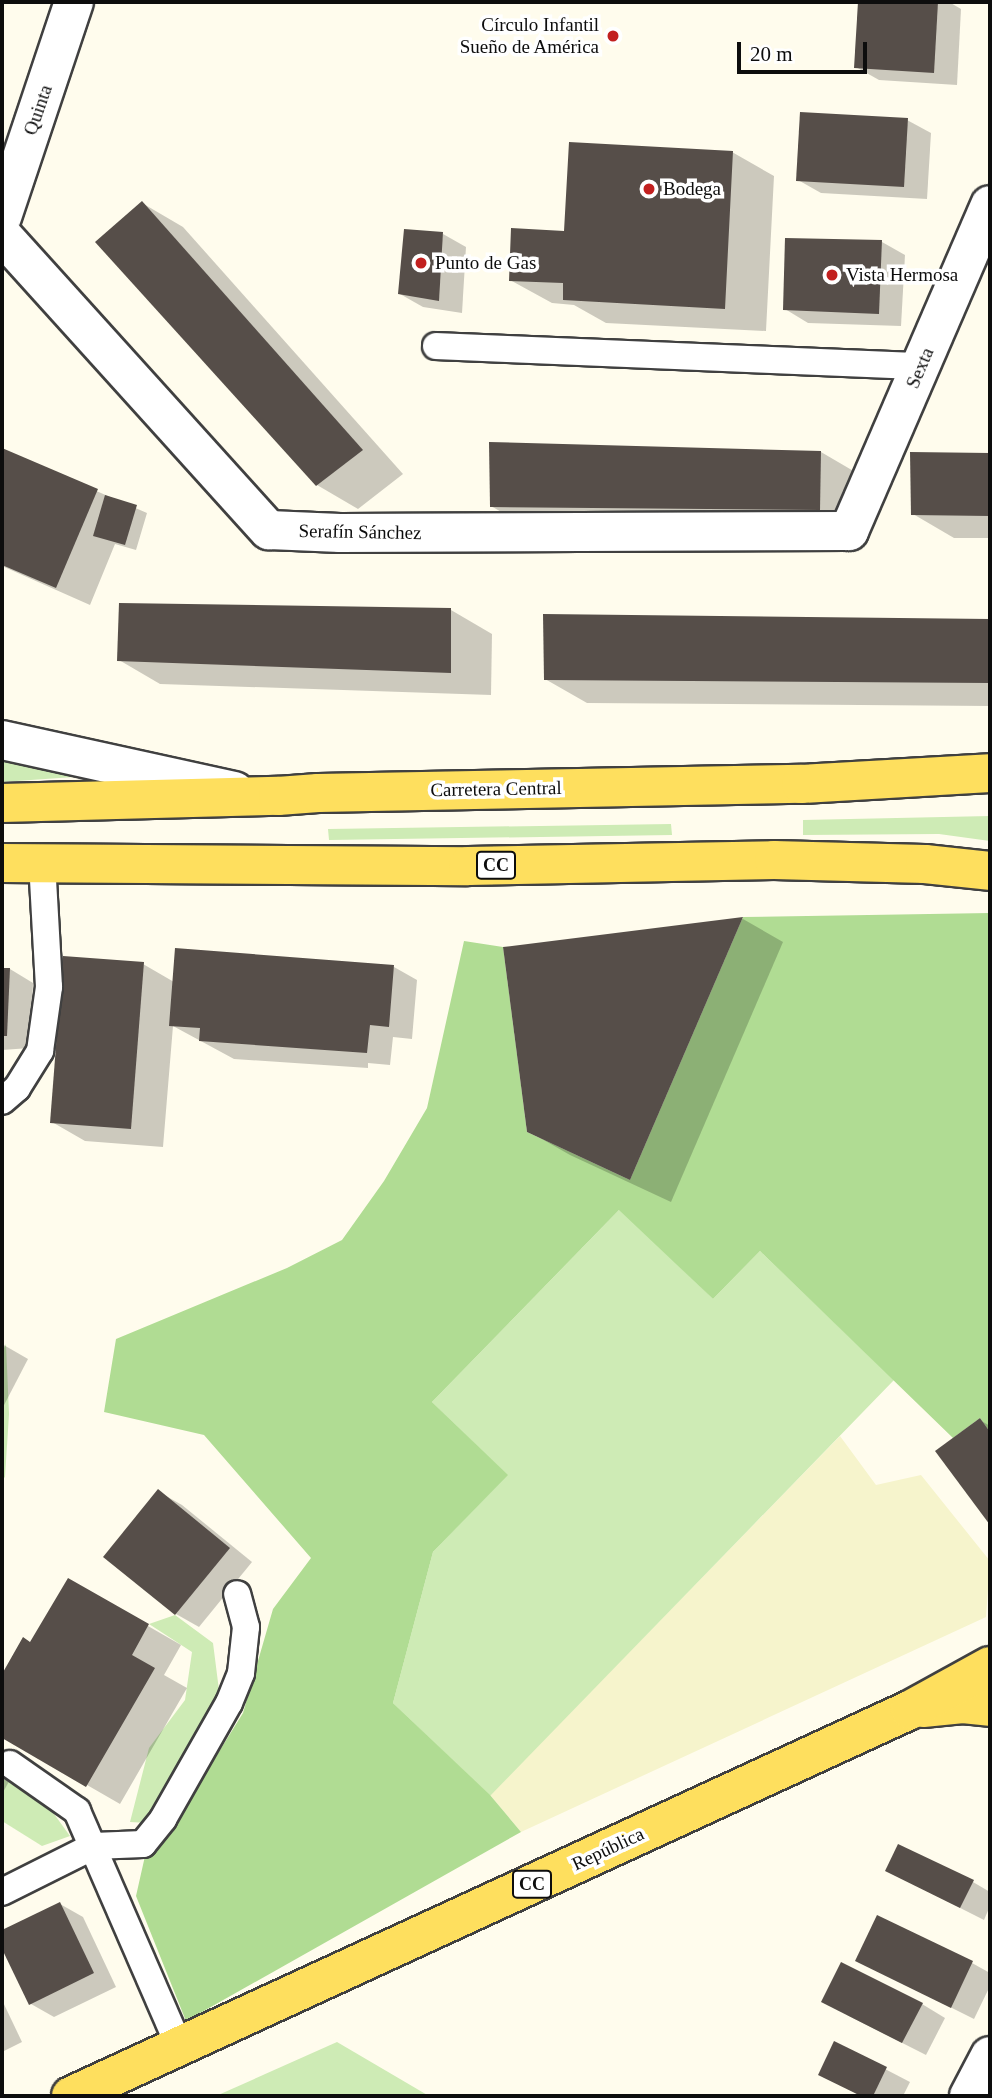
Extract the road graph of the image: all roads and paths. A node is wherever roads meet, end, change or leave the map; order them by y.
1 (74, 2) edge
2 (990, 205) edge
3 (2, 217) edge
4 (2, 235) edge
5 (436, 346) dead end
6 (921, 366) junction
7 (849, 531) joint
8 (2, 740) edge
9 (990, 773) edge
10 (253, 795) junction
11 (2, 803) edge
12 (2, 863) edge
13 (42, 863) junction
14 (990, 871) edge
15 (2, 1101) edge
16 (237, 1594) dead end
17 (990, 1666) edge
18 (990, 1707) edge
19 (910, 1710) junction
20 (10, 1764) dead end
21 (94, 1846) junction
22 (2, 1892) edge
23 (180, 2048) junction
24 (990, 2056) edge
25 (71, 2096) edge
26 (969, 2096) edge

1 - 3 street, Quinta
2 - 6 street, Sexta
4 - 7 street, Serafín Sánchez
5 - 6 lane
6 - 7 street, Sexta
8 - 10 street
9 - 10 main road, Carretera Central
10 - 11 main road, Carretera Central
12 - 13 main road, CC
13 - 14 main road, CC
13 - 15 lane
16 - 21 lane
17 - 19 main road, República / CC
18 - 19 main road
19 - 23 main road, República / CC
20 - 21 lane
21 - 22 lane
21 - 23 lane
23 - 25 main road, República / CC
24 - 26 street

